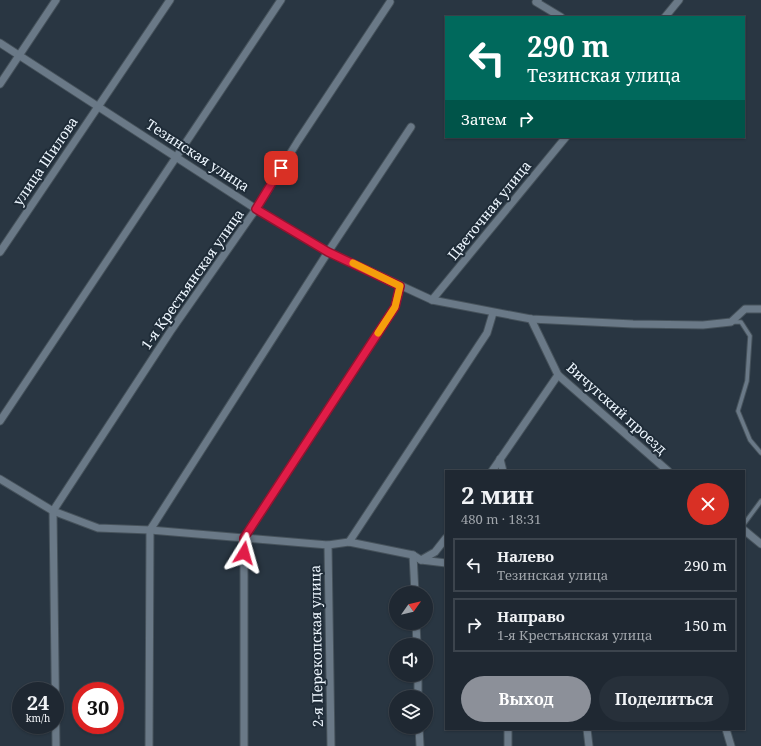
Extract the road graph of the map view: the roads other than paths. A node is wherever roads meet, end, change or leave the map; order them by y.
1 (56, 0) edge
2 (170, 0) edge
3 (281, 0) edge
4 (538, 0) edge
5 (679, 0) edge
6 (390, 1) edge
7 (559, 16) edge
8 (666, 16) edge
9 (0, 43) edge
10 (20, 54) junction
11 (0, 84) edge
12 (98, 105) junction
13 (411, 127) dead end
14 (565, 138) edge
15 (176, 157) junction
16 (256, 209) junction
17 (0, 252) edge
18 (328, 252) junction
19 (400, 286) junction
20 (432, 300) junction
21 (761, 309) edge
22 (493, 313) junction
23 (531, 320) junction
24 (731, 322) junction
25 (558, 375) junction
26 (0, 420) edge
27 (761, 453) edge
28 (500, 459) junction
29 (493, 470) edge
30 (503, 470) edge
31 (667, 470) edge
32 (0, 479) edge
33 (761, 501) edge
34 (53, 511) junction
35 (745, 523) edge
36 (150, 530) junction
37 (745, 531) edge
38 (244, 538) junction
39 (445, 539) edge
40 (349, 542) junction
41 (761, 544) edge
42 (328, 545) junction
43 (412, 555) junction
44 (421, 560) junction
45 (445, 563) edge
46 (414, 586) edge
47 (508, 730) edge
48 (587, 730) edge
49 (726, 730) edge
50 (419, 734) edge
51 (56, 746) edge
52 (149, 746) edge
53 (244, 746) edge
54 (331, 746) edge
55 (420, 746) edge
56 (508, 746) edge
57 (589, 746) edge
58 (731, 746) edge

1 - 10 street
2 - 12 street, улица Шилова
3 - 15 street
4 - 7 street
5 - 8 street
6 - 16 street, 1-я Крестьянская улица
9 - 10 street, Тезинская улица
10 - 11 street
10 - 12 street, Тезинская улица
12 - 15 street, Тезинская улица
12 - 17 street, улица Шилова
13 - 18 street
14 - 20 street, Цветочная улица
15 - 16 street, Тезинская улица
15 - 26 street
16 - 18 street, Тезинская улица
16 - 34 street, 1-я Крестьянская улица
18 - 19 street, Тезинская улица
18 - 36 street
19 - 20 street, Тезинская улица
19 - 38 street
20 - 22 street, Тезинская улица
21 - 24 street
22 - 23 street, Тезинская улица
22 - 40 street
23 - 24 street, Тезинская улица
23 - 25 street, Вичугский проезд
24 - 27 lane
25 - 28 street
25 - 31 street, Вичугский проезд
28 - 29 street
28 - 30 street
32 - 34 street
33 - 35 lane
34 - 36 street
34 - 51 street
36 - 38 street
36 - 52 street
37 - 41 street
38 - 42 street
38 - 53 street
39 - 44 street
40 - 42 street
40 - 43 street
42 - 54 street, 2-я Перекопская улица
43 - 44 street
43 - 46 street
44 - 45 street
47 - 56 street
48 - 57 street
49 - 58 street
50 - 55 street

